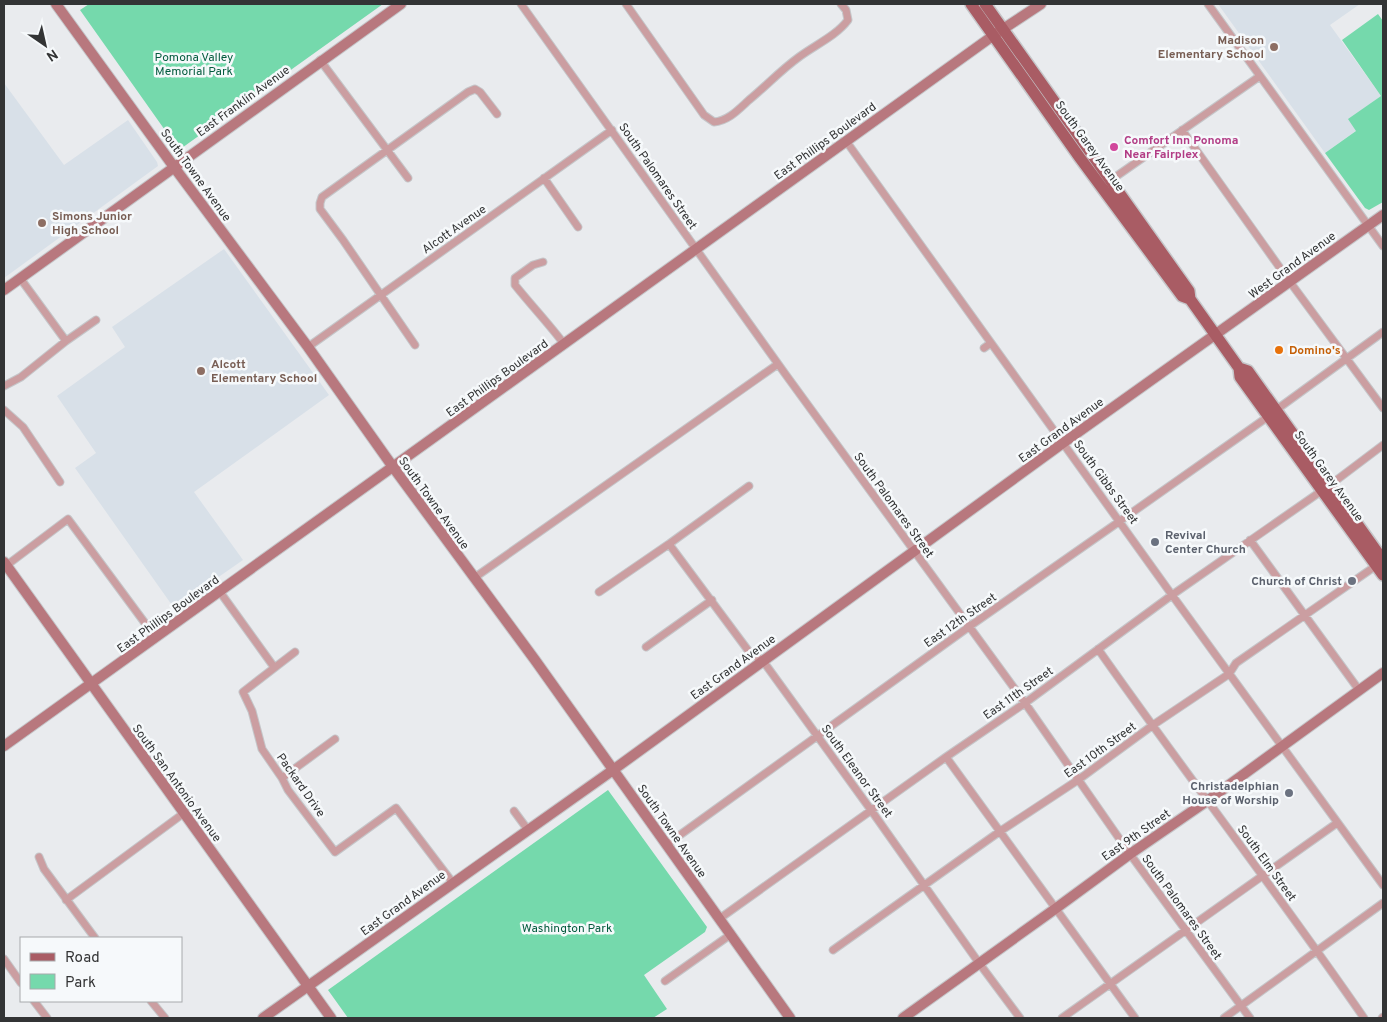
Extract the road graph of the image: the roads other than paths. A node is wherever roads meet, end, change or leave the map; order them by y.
1 (56, 4) edge
2 (400, 4) edge
3 (521, 4) edge
4 (626, 4) edge
5 (841, 4) edge
6 (971, 4) edge
7 (985, 4) edge
8 (1041, 4) edge
9 (1208, 4) edge
10 (998, 32) junction
11 (320, 60) junction
12 (1260, 76) junction
13 (1028, 84) junction
14 (1048, 92) junction
15 (497, 114) dead end
16 (612, 130) junction
17 (1182, 130) junction
18 (846, 141) junction
19 (387, 150) junction
20 (174, 166) junction
21 (408, 178) dead end
22 (544, 178) junction
23 (1110, 180) junction
24 (1383, 215) edge
25 (1369, 225) junction
26 (578, 227) dead end
27 (1383, 246) edge
28 (696, 250) junction
29 (543, 262) dead end
30 (20, 278) junction
31 (1290, 282) junction
32 (4, 290) edge
33 (380, 295) junction
34 (1190, 299) junction
35 (96, 320) dead end
36 (1383, 332) edge
37 (1216, 335) junction
38 (66, 341) junction
39 (991, 342) junction
40 (564, 344) junction
41 (415, 345) dead end
42 (308, 347) junction
43 (984, 348) dead end
44 (1347, 357) junction
45 (778, 364) junction
46 (4, 386) edge
47 (1383, 408) edge
48 (4, 410) edge
49 (1272, 413) junction
50 (1064, 442) junction
51 (1383, 445) edge
52 (393, 467) junction
53 (60, 482) dead end
54 (749, 486) dead end
55 (1326, 488) junction
56 (1120, 522) junction
57 (1250, 540) junction
58 (669, 544) junction
59 (914, 551) junction
60 (5, 564) edge
61 (1381, 566) edge
62 (474, 578) junction
63 (220, 592) junction
64 (599, 592) dead end
65 (1172, 595) junction
66 (712, 600) junction
67 (1305, 615) junction
68 (970, 626) junction
69 (156, 638) junction
70 (646, 647) dead end
71 (1098, 649) junction
72 (295, 652) dead end
73 (763, 660) junction
74 (274, 667) junction
75 (1383, 673) edge
76 (1229, 674) junction
77 (90, 684) junction
78 (1359, 690) junction
79 (1025, 703) junction
80 (1153, 725) junction
81 (818, 736) junction
82 (335, 739) dead end
83 (4, 746) edge
84 (1283, 746) junction
85 (946, 757) junction
86 (612, 770) junction
87 (282, 778) junction
88 (1078, 780) junction
89 (1207, 801) junction
90 (871, 810) junction
91 (514, 811) dead end
92 (184, 813) junction
93 (1337, 823) junction
94 (528, 830) junction
95 (999, 832) junction
96 (666, 845) junction
97 (1130, 854) junction
98 (39, 857) dead end
99 (1263, 875) junction
100 (453, 883) junction
101 (1383, 885) edge
102 (924, 886) junction
103 (66, 900) junction
104 (1383, 903) edge
105 (1056, 910) junction
106 (719, 919) junction
107 (1184, 930) junction
108 (730, 935) junction
109 (94, 937) edge
110 (833, 950) dead end
111 (1316, 950) junction
112 (4, 959) edge
113 (979, 964) junction
114 (665, 981) dead end
115 (20, 982) edge
116 (1110, 984) junction
117 (308, 986) junction
118 (35, 1002) edge
119 (152, 1002) edge
120 (1241, 1006) junction
121 (47, 1018) edge
122 (166, 1018) edge
123 (263, 1018) edge
124 (330, 1018) edge
125 (790, 1018) edge
126 (905, 1018) edge
127 (1020, 1018) edge
128 (1062, 1018) edge
129 (1135, 1018) edge
130 (1224, 1018) edge
131 (1250, 1018) edge
132 (1364, 1018) edge

1 - 20 street, South Towne Avenue
2 - 11 street, East Franklin Avenue
3 - 16 street, South Palomares Street
4 - 5 street
6 - 10 main road, South Garey Avenue
7 - 10 main road, South Garey Avenue
8 - 10 street, East Phillips Boulevard
9 - 12 street
10 - 13 main road, South Garey Avenue
10 - 14 main road, South Garey Avenue
10 - 18 street, East Phillips Boulevard
11 - 19 street
11 - 20 street, East Franklin Avenue
12 - 17 street
12 - 25 street
13 - 14 main road
13 - 34 main road, South Garey Avenue
14 - 23 main road, South Garey Avenue
15 - 19 street
16 - 22 street, Alcott Avenue
16 - 28 street, South Palomares Street
17 - 23 street
17 - 31 street
18 - 28 street, East Phillips Boulevard
18 - 39 street, South Gibbs Street
19 - 21 street
19 - 33 street
20 - 30 street, East Franklin Avenue
20 - 42 street, South Towne Avenue
22 - 26 street
22 - 33 street, Alcott Avenue
23 - 34 main road, South Garey Avenue
24 - 25 street, West Grand Avenue
25 - 27 street
25 - 31 street, West Grand Avenue
28 - 40 street, East Phillips Boulevard
28 - 45 street, South Palomares Street
29 - 40 street
30 - 32 street, East Franklin Avenue
30 - 38 street
31 - 37 street, West Grand Avenue
31 - 44 street
33 - 41 street
33 - 42 street, Alcott Avenue
34 - 37 main road, South Garey Avenue
35 - 38 street
36 - 44 street, East 12th Street
37 - 49 main road, South Garey Avenue
37 - 50 street, East Grand Avenue
38 - 46 street
39 - 43 street
39 - 50 street, South Gibbs Street
40 - 52 street, East Phillips Boulevard
42 - 52 street, South Towne Avenue
44 - 47 street
44 - 49 street, East 12th Street
45 - 59 street, South Palomares Street
45 - 62 street
48 - 53 street
49 - 55 main road, South Garey Avenue
49 - 56 street, East 12th Street
50 - 56 street, South Gibbs Street
50 - 59 street, East Grand Avenue
51 - 55 street, East 11th Street
52 - 62 street, South Towne Avenue
52 - 63 street, East Phillips Boulevard
54 - 58 street
55 - 57 street, East 11th Street
55 - 61 main road, South Garey Avenue
56 - 65 street, South Gibbs Street
56 - 68 street, East 12th Street
57 - 65 street, East 11th Street
57 - 67 street
58 - 64 street
58 - 66 street, South Eleanor Street
59 - 68 street, South Palomares Street
59 - 73 street, East Grand Avenue
60 - 69 street
60 - 77 street, South San Antonio Avenue
61 - 67 street, East 10th Street
62 - 86 street, South Towne Avenue
63 - 69 street, East Phillips Boulevard
63 - 74 street
65 - 71 street, East 11th Street
65 - 76 street, South Gibbs Street
66 - 70 street
66 - 73 street, South Eleanor Street
67 - 76 street, East 10th Street
67 - 78 street
68 - 79 street, South Palomares Street
68 - 81 street, East 12th Street
69 - 77 street, East Phillips Boulevard
71 - 79 street, East 11th Street
71 - 80 street, South Elm Street
72 - 74 street
73 - 81 street, South Eleanor Street
73 - 86 street, East Grand Avenue
74 - 87 street, Packard Drive
75 - 78 street, East 9th Street
76 - 80 street, East 10th Street
76 - 84 street, South Gibbs Street
77 - 83 street, East Phillips Boulevard
77 - 92 street, South San Antonio Avenue
78 - 84 street, East 9th Street
79 - 85 street, East 11th Street
79 - 88 street, South Palomares Street
80 - 88 street, East 10th Street
80 - 89 street, South Elm Street
81 - 90 street, South Eleanor Street
81 - 96 street, East 12th Street
82 - 87 street
84 - 89 street, East 9th Street
84 - 93 street, South Gibbs Street
85 - 90 street, East 11th Street
85 - 95 street
86 - 94 street, East Grand Avenue
86 - 96 street, South Towne Avenue
87 - 100 street, Packard Drive
88 - 95 street, East 10th Street
88 - 97 street, South Palomares Street
89 - 97 street, East 9th Street
89 - 99 street, South Elm Street
90 - 102 street, South Eleanor Street
90 - 106 street, East 11th Street
91 - 94 street
92 - 103 street
92 - 117 street, South San Antonio Avenue
93 - 99 street
93 - 101 street, South Gibbs Street
94 - 100 street, East Grand Avenue
95 - 102 street, East 10th Street
95 - 105 street
96 - 106 street, South Towne Avenue
97 - 105 street, East 9th Street
97 - 107 street, South Palomares Street
98 - 103 street
99 - 107 street
99 - 111 street, South Elm Street
100 - 117 street, East Grand Avenue
102 - 110 street, East 10th Street
102 - 113 street, South Eleanor Street
103 - 109 street
104 - 111 street
105 - 113 street, East 9th Street
105 - 116 street
106 - 108 street, South Towne Avenue
107 - 116 street
107 - 120 street, South Palomares Street
108 - 114 street
108 - 125 street, South Towne Avenue
111 - 120 street
111 - 132 street, South Elm Street
112 - 115 street
113 - 126 street, East 9th Street
113 - 127 street, South Eleanor Street
116 - 128 street
116 - 129 street
117 - 123 street, East Grand Avenue
117 - 124 street, South San Antonio Avenue
118 - 121 street
119 - 122 street
120 - 130 street
120 - 131 street, South Palomares Street

